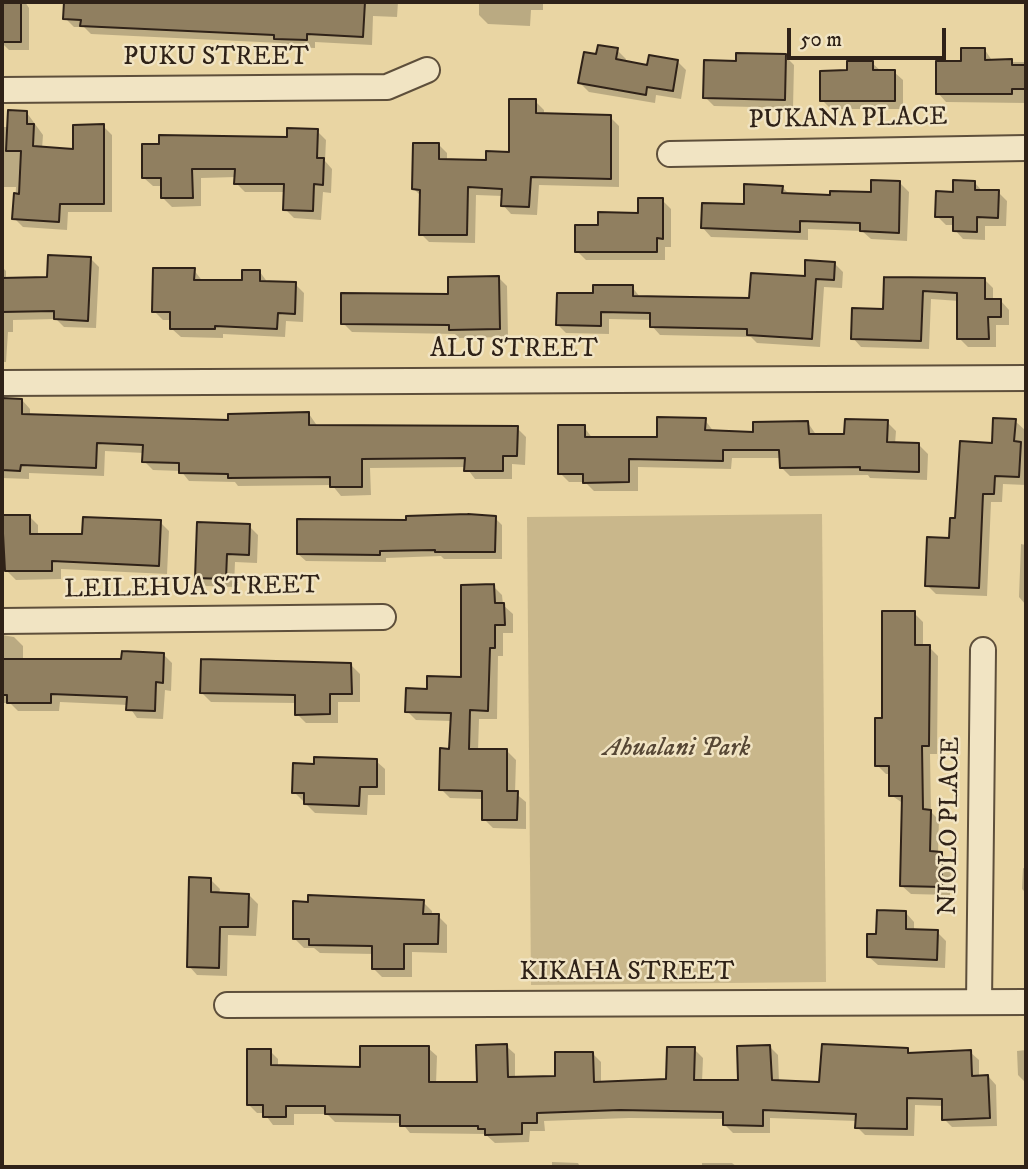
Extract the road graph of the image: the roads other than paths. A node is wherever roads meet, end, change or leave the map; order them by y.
1 (427, 70) dead end
2 (2, 90) edge
3 (1026, 148) edge
4 (670, 154) dead end
5 (1026, 378) edge
6 (2, 383) edge
7 (383, 617) dead end
8 (2, 621) edge
9 (983, 650) dead end
10 (979, 1002) junction
11 (1026, 1002) edge
12 (227, 1005) dead end

1 - 2 street, PUKU STREET
3 - 4 street, PUKANA PLACE
5 - 6 street, ALU STREET
7 - 8 street, LEILEHUA STREET
9 - 10 street, NIOLO PLACE
10 - 11 street, KIKAHA STREET
10 - 12 street, KIKAHA STREET

